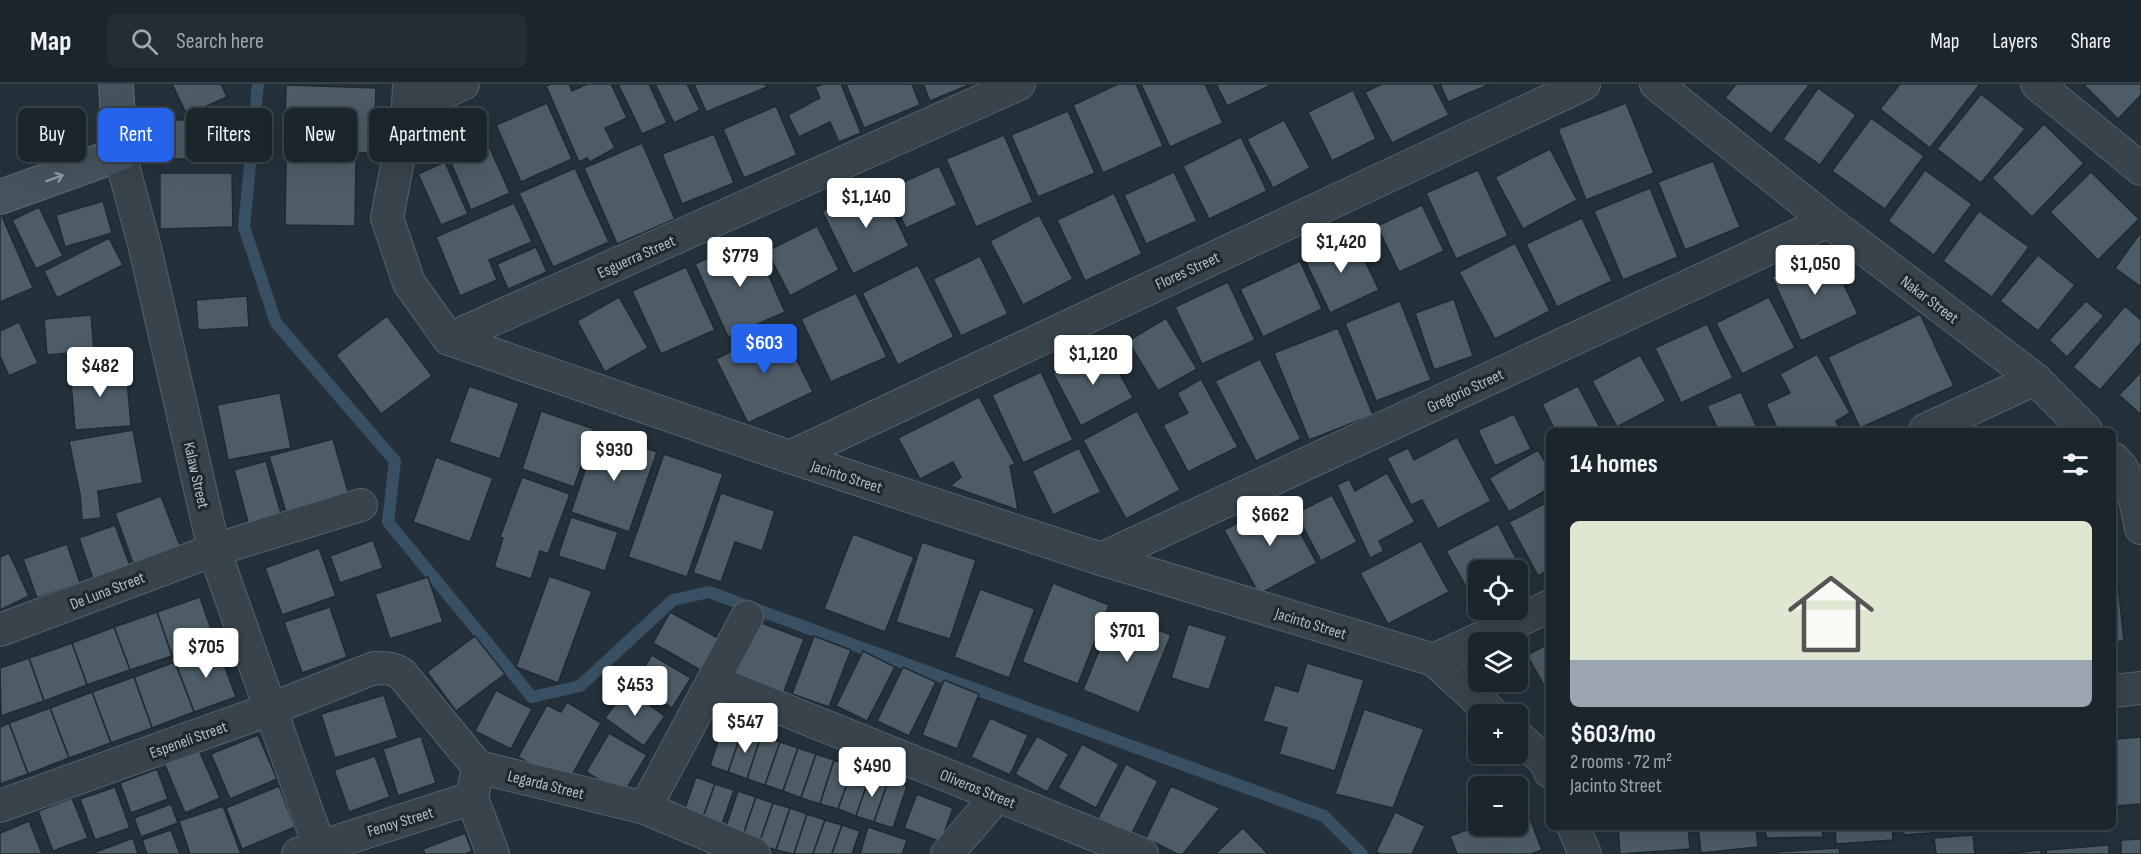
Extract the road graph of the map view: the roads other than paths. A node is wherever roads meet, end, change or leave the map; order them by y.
1 (116, 84) edge
2 (463, 84) edge
3 (1019, 84) edge
4 (1584, 84) edge
5 (1656, 84) edge
6 (2037, 84) edge
7 (409, 96) edge
8 (117, 108) edge
9 (98, 162) edge
10 (122, 162) edge
11 (2141, 169) edge
12 (0, 197) edge
13 (1828, 221) junction
14 (449, 339) junction
15 (2035, 379) junction
16 (1929, 428) edge
17 (2084, 428) edge
18 (789, 457) junction
19 (2116, 461) edge
20 (361, 505) dead end
21 (2141, 528) edge
22 (214, 550) junction
23 (1101, 560) junction
24 (1546, 608) edge
25 (747, 617) dead end
26 (0, 630) edge
27 (1434, 660) junction
28 (713, 681) junction
29 (2141, 688) edge
30 (2116, 691) edge
31 (1482, 704) edge
32 (271, 709) junction
33 (1528, 746) edge
34 (1546, 762) edge
35 (478, 767) junction
36 (997, 796) junction
37 (472, 798) junction
38 (0, 806) edge
39 (645, 808) junction
40 (1575, 830) edge
41 (313, 851) edge
42 (492, 854) edge
43 (754, 854) edge
44 (947, 854) edge
45 (1142, 854) edge
46 (1585, 854) edge

1 - 8 main road, Kalaw Street
2 - 7 street
3 - 14 street, Esguerra Street
4 - 18 street, Flores Street
5 - 13 street, Nakar Street
6 - 11 street
7 - 14 street
12 -> 9 main road
10 - 22 street, Kalaw Street
13 - 15 street, Nakar Street
13 - 23 street, Gregorio Street
14 - 18 street, Jacinto Street
15 - 16 street
15 - 17 street, Nakar Street
18 - 23 street, Jacinto Street
19 - 21 street
20 - 22 street, De Luna Street
22 - 26 street, De Luna Street
22 - 32 street, Kalaw Street
23 - 27 street, Jacinto Street
24 - 27 street
25 - 28 street
27 - 31 street, Jacinto Street
28 - 36 street, Oliveros Street
28 - 39 street
29 - 30 street
32 - 35 street, Espeneli Street
32 - 38 street, Espeneli Street
32 - 41 street, Kalaw Street
33 - 34 street
35 - 37 street
35 - 39 street, Legarda Street
36 - 44 street
36 - 45 street, Oliveros Street
37 - 41 street, Fenoy Street
37 - 42 street
39 - 43 street, Legarda Street
40 - 46 street

